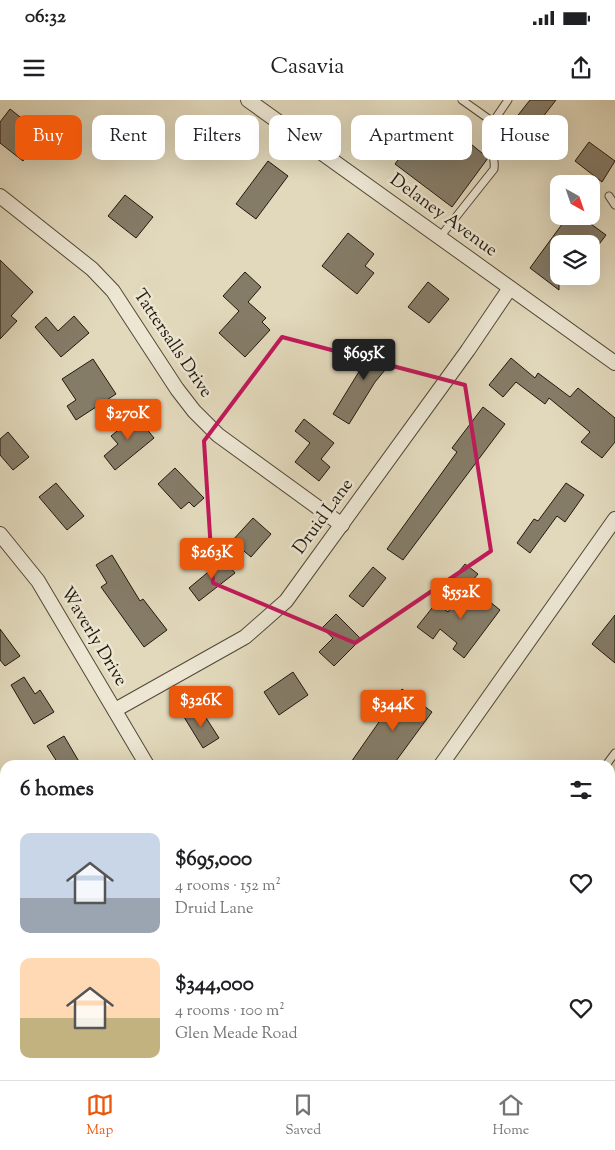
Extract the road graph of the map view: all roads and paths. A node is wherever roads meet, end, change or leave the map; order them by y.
1 (248, 100) edge
2 (462, 100) edge
3 (508, 100) edge
4 (483, 115) edge
5 (498, 115) edge
6 (494, 160) edge
7 (0, 196) edge
8 (609, 196) dead end
9 (615, 205) edge
10 (440, 237) junction
11 (510, 288) junction
12 (615, 363) edge
13 (615, 519) edge
14 (342, 525) junction
15 (0, 534) edge
16 (115, 710) junction
17 (144, 760) edge
18 (445, 760) edge

1 - 10 street, Delaney Avenue
2 - 4 lane
3 - 5 lane
6 - 10 lane
7 - 14 street, Tattersalls Drive
8 - 9 lane
10 - 11 street, Delaney Avenue
11 - 12 street, Delaney Avenue
11 - 14 street, Druid Lane
13 - 18 street
14 - 16 street, Druid Lane
15 - 16 street, Waverly Drive
16 - 17 street, Waverly Drive

